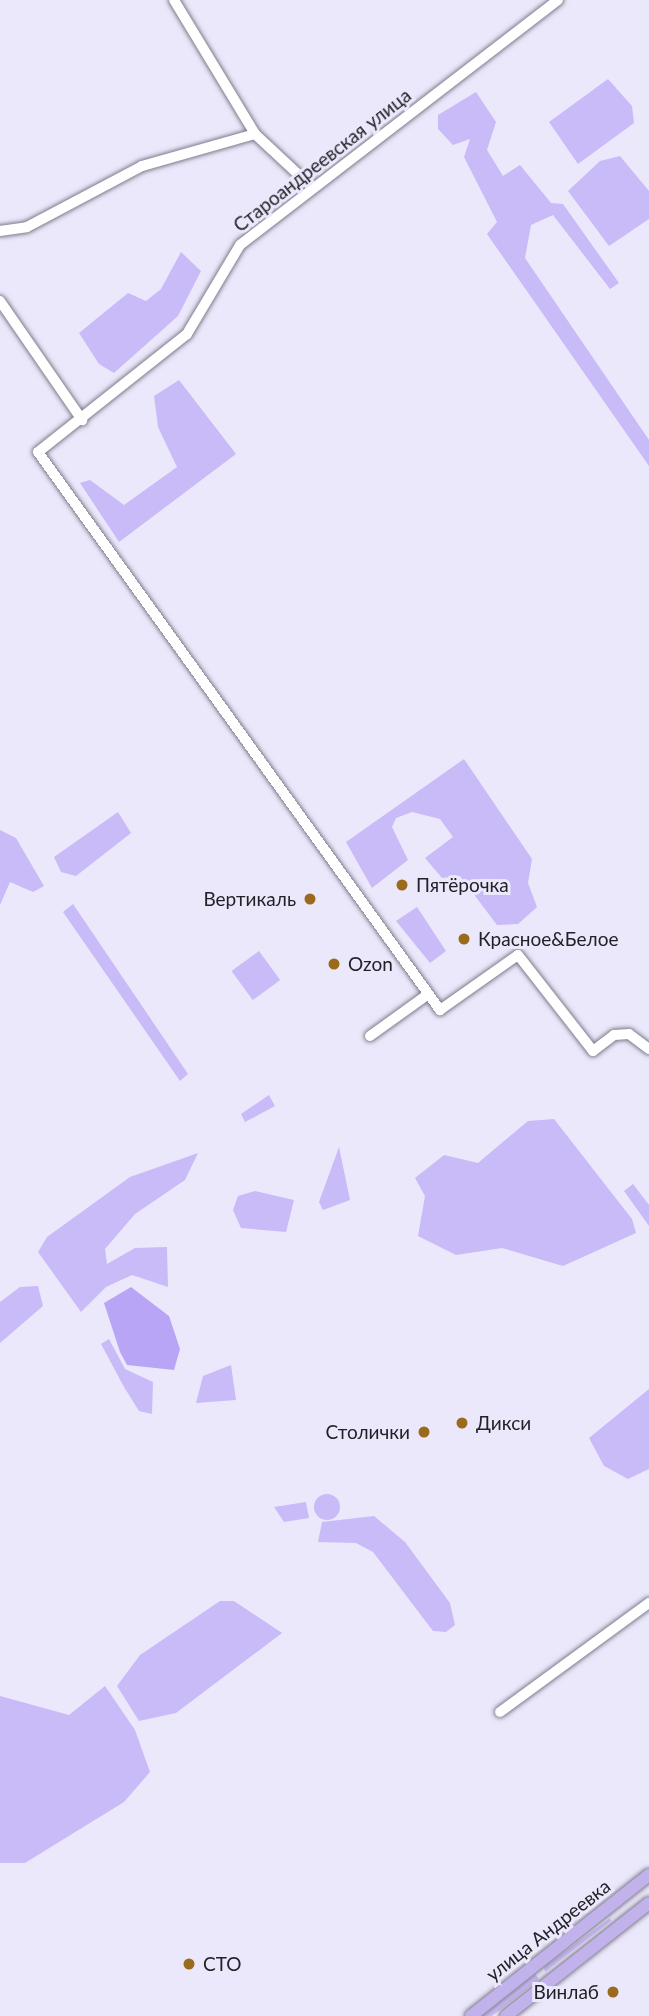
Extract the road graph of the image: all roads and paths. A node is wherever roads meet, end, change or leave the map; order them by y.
1 (558, 0) edge
2 (179, 2) edge
3 (255, 134) junction
4 (313, 188) junction
5 (0, 231) edge
6 (0, 301) edge
7 (82, 420) junction
8 (428, 995) junction
9 (369, 1036) dead end
10 (649, 1049) edge
11 (649, 1603) edge
12 (500, 1712) dead end
13 (649, 1875) edge
14 (649, 1903) edge
15 (606, 1908) junction
16 (621, 1926) junction
17 (537, 1963) junction
18 (551, 1980) junction
19 (471, 2016) edge
20 (506, 2016) edge

1 - 4 street, Староандреевская улица
2 - 3 street
3 - 4 street
3 - 5 street
4 - 7 street, Староандреевская улица
6 - 7 street
7 - 8 street, Староандреевская улица
8 - 9 street
8 - 10 street
11 - 12 street
13 - 15 main road, улица Андреевка
14 - 16 main road
15 - 16 main road
15 - 17 main road, улица Андреевка
16 - 18 main road
17 - 18 main road
17 - 19 main road, улица Андреевка
18 - 20 main road

